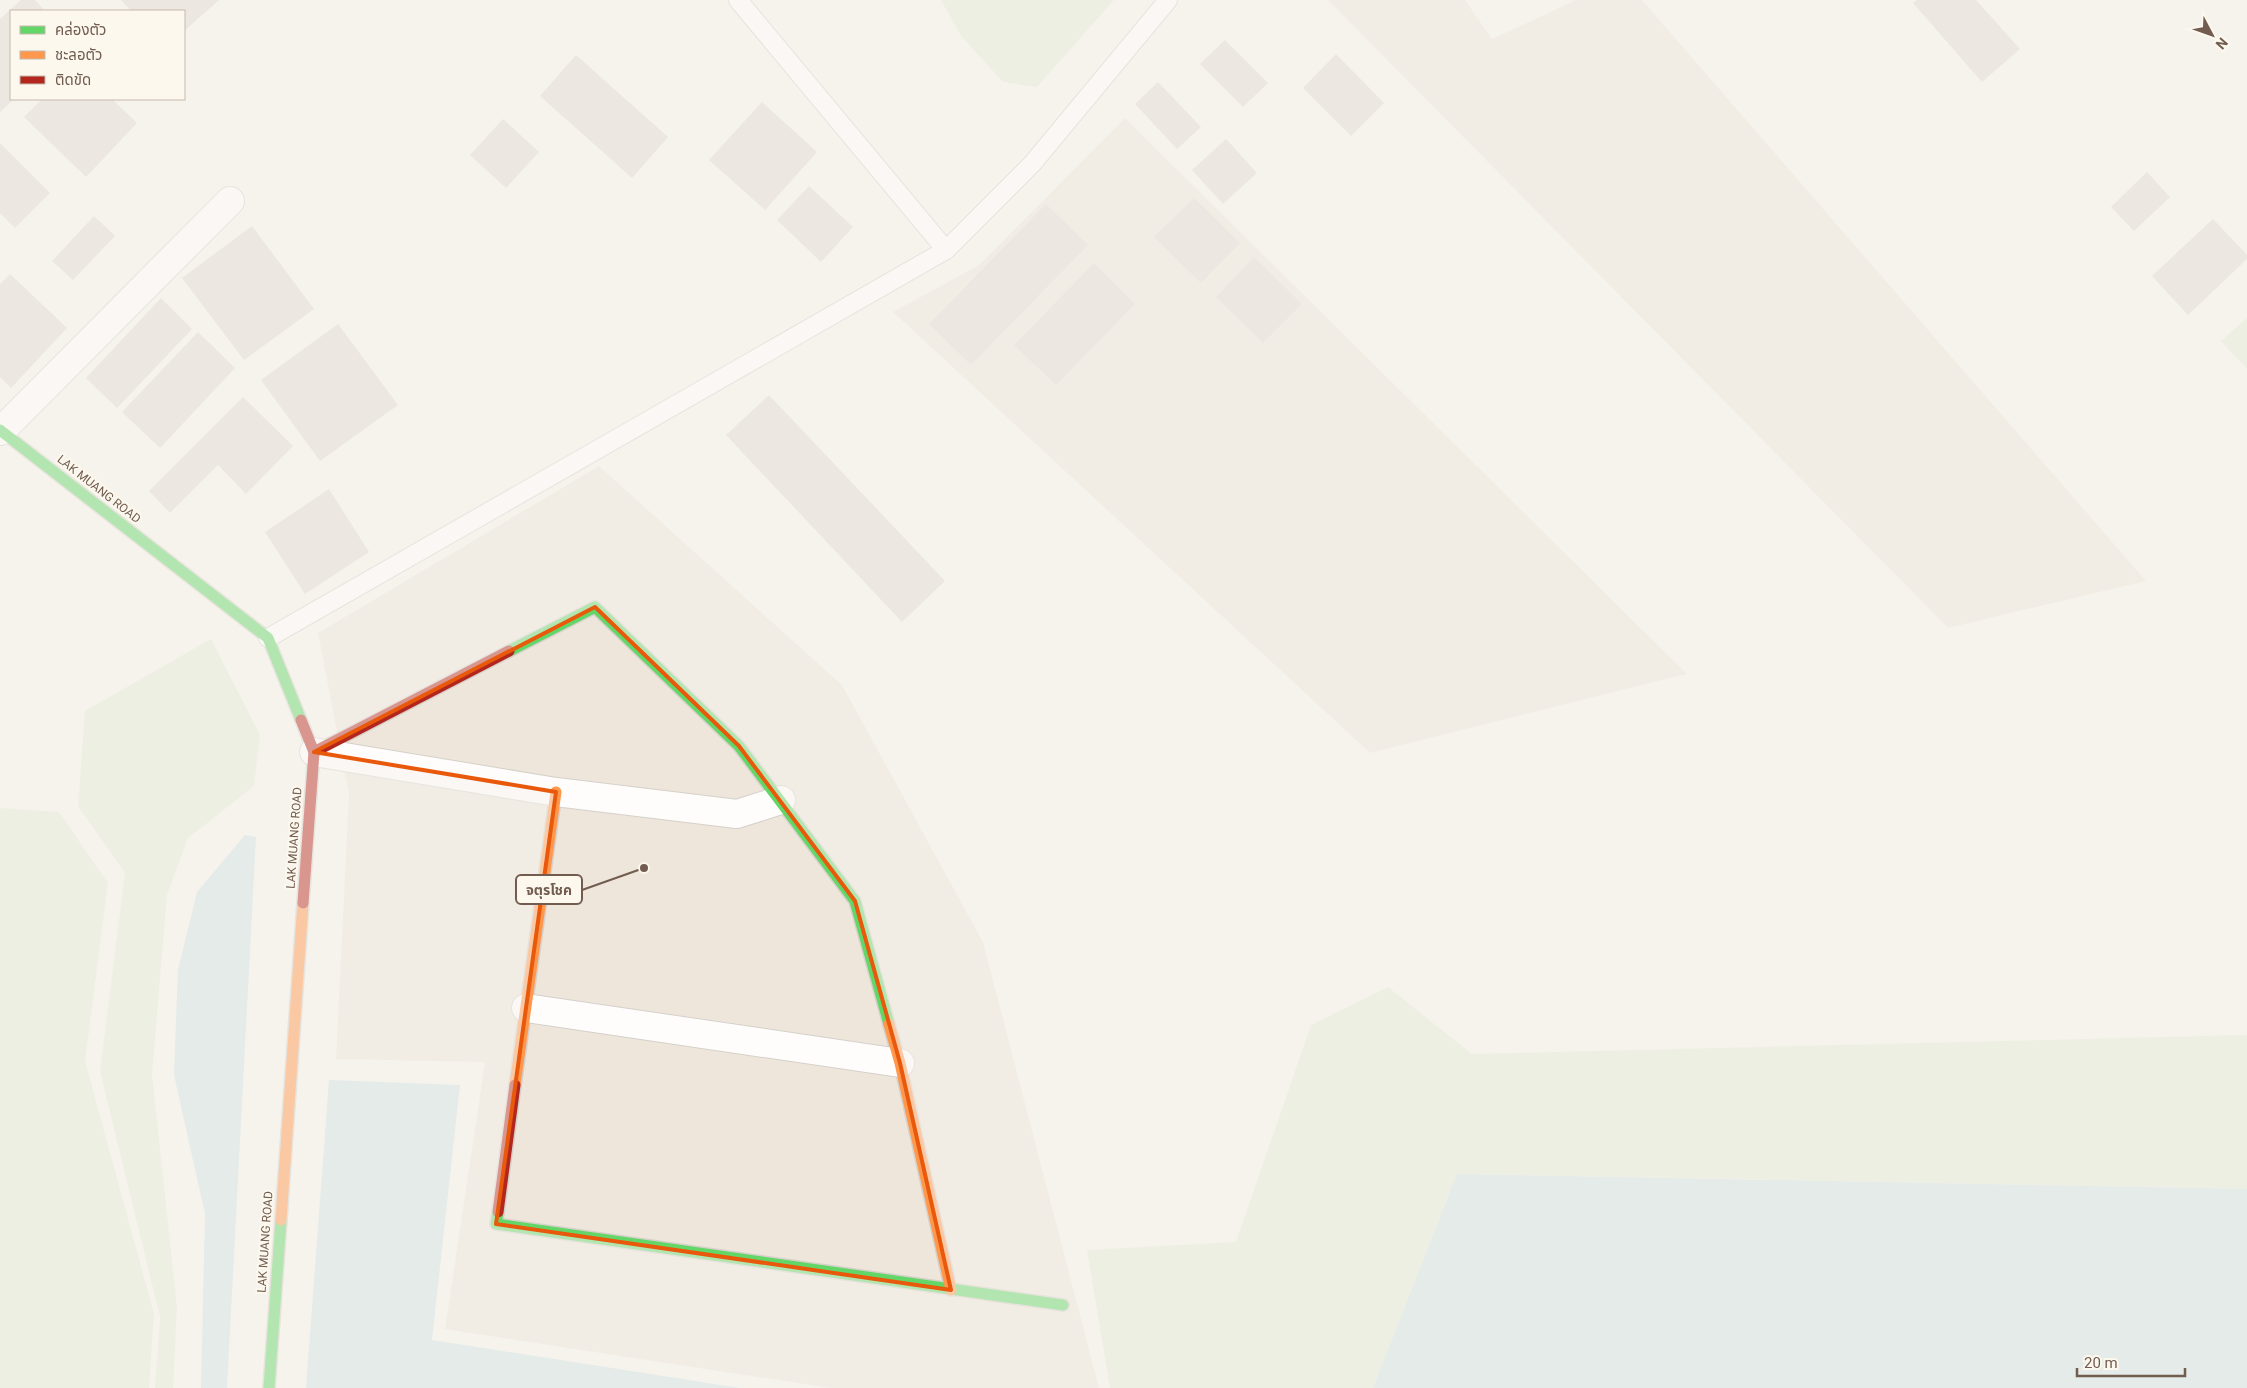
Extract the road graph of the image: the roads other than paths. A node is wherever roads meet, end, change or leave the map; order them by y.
1 (738, 0) edge
2 (1168, 0) edge
3 (230, 201) dead end
4 (946, 250) junction
5 (1, 430) edge
6 (268, 638) junction
7 (314, 752) junction
8 (556, 792) junction
9 (781, 800) junction
10 (526, 1008) junction
11 (900, 1063) junction
12 (950, 1290) junction
13 (1063, 1305) dead end
14 (269, 1388) edge

1 - 4 lane
2 - 4 lane
3 - 5 street
4 - 6 lane
5 - 6 street, LAK MUANG ROAD
6 - 7 street, LAK MUANG ROAD
7 - 8 street
7 - 9 street
7 - 14 street, LAK MUANG ROAD
8 - 9 street
8 - 10 street
9 - 11 street
10 - 11 street
10 - 12 street
11 - 12 street
12 - 13 street

